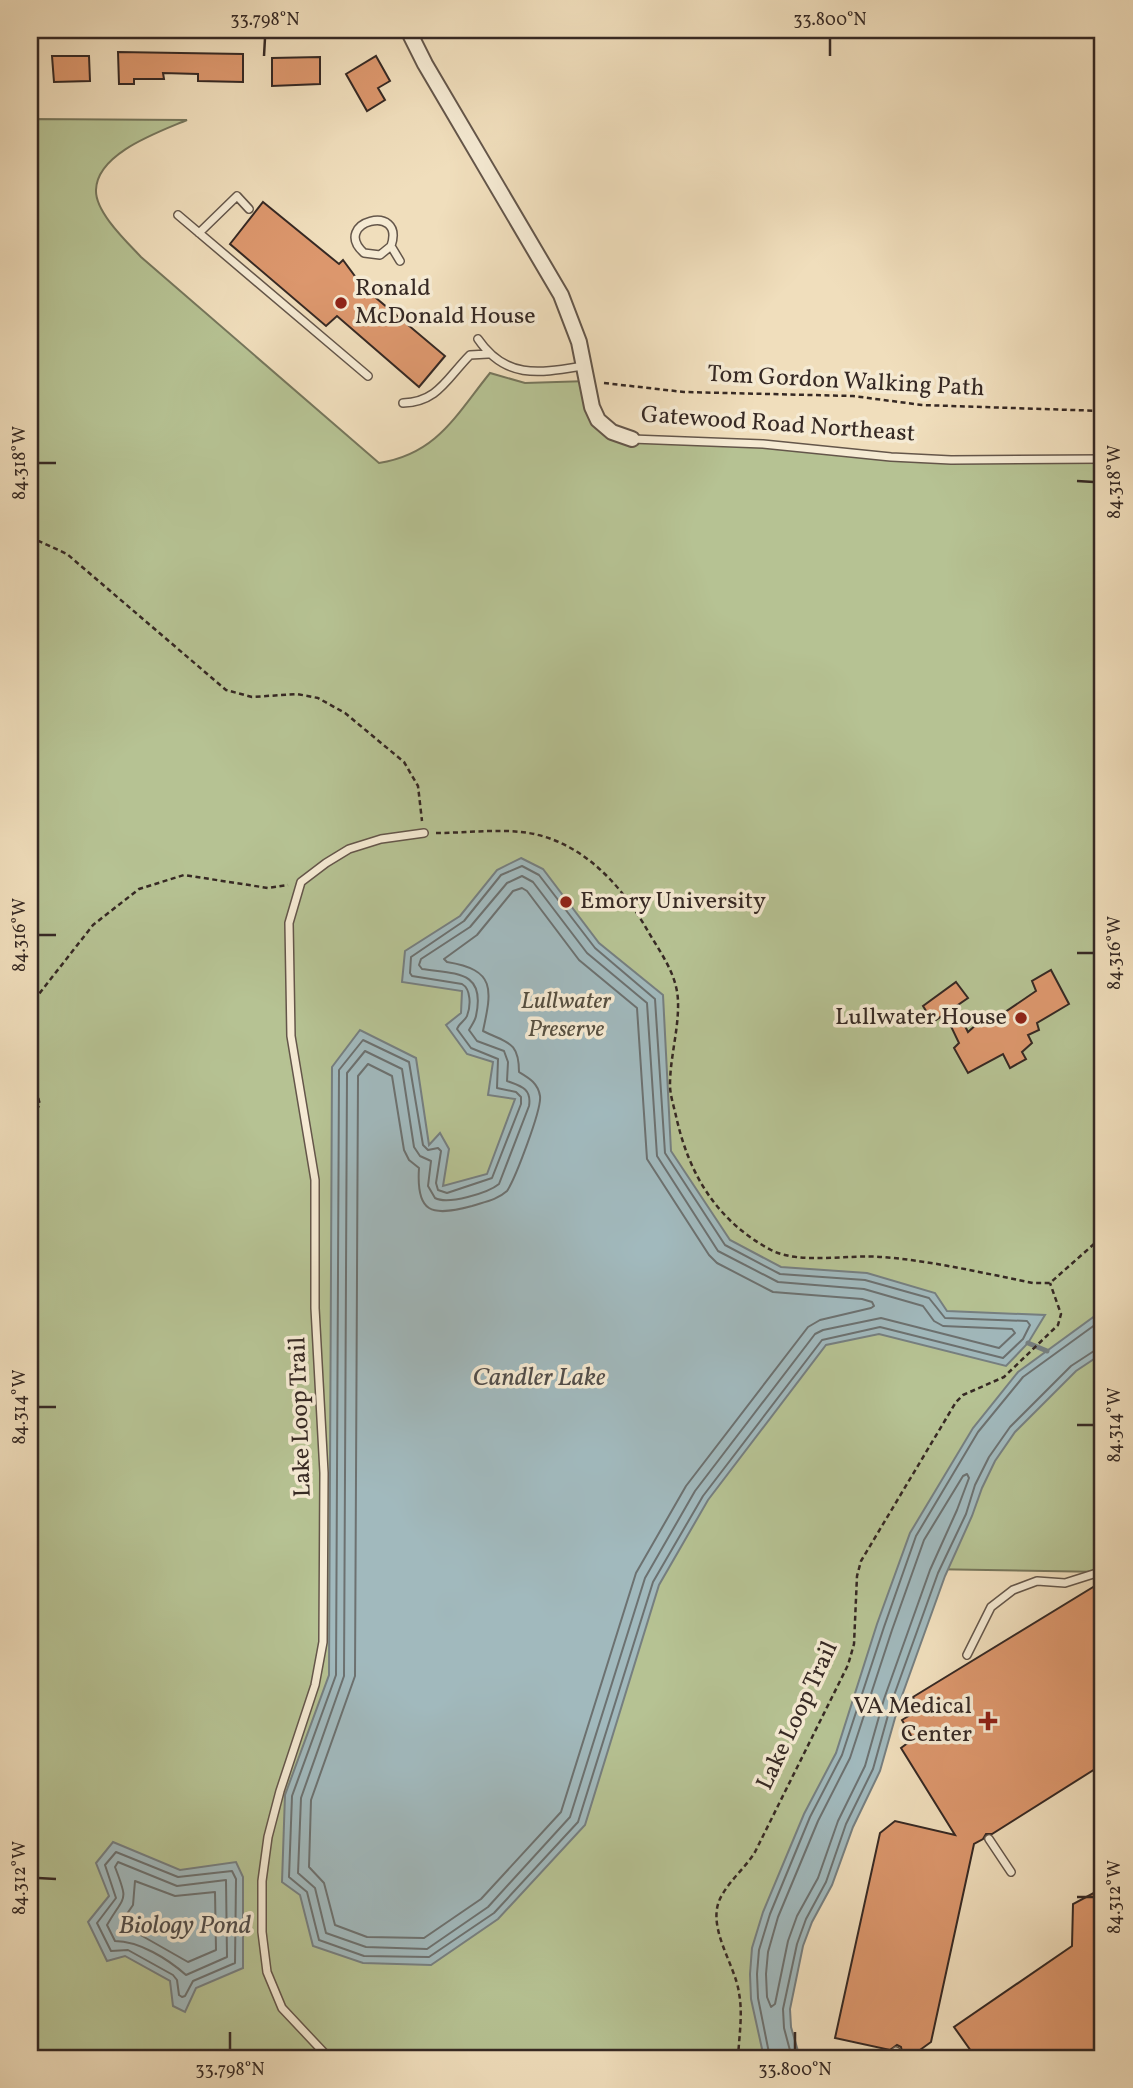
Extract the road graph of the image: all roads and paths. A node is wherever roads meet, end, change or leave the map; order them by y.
1 (408, 30) edge
2 (249, 209) dead end
3 (178, 215) dead end
4 (199, 233) junction
5 (391, 246) junction
6 (400, 261) dead end
7 (478, 339) dead end
8 (488, 354) junction
9 (584, 366) junction
10 (368, 376) dead end
11 (588, 381) junction
12 (402, 403) dead end
13 (1103, 411) edge
14 (632, 439) joint
15 (1103, 459) edge
16 (30, 537) edge
17 (424, 833) junction
18 (302, 882) junction
19 (30, 1034) edge
20 (30, 1065) edge
21 (30, 1116) edge
22 (1103, 1236) edge
23 (1050, 1283) junction
24 (1103, 1571) edge
25 (967, 1656) dead end
26 (989, 1839) dead end
27 (1011, 1872) dead end
28 (329, 2058) edge
29 (738, 2058) edge

1 - 9 street, Gatewood Road Northeast
2 - 4 lane
3 - 4 lane
4 - 10 lane
5 - 5 lane
5 - 6 lane
7 - 8 lane
8 - 9 lane
8 - 12 lane
9 - 11 street, Gatewood Road Northeast
11 - 13 path, Tom Gordon Walking Path
11 - 14 street, Gatewood Road Northeast
14 - 15 lane, Gatewood Road Northeast
16 - 17 path
17 - 18 lane
17 - 23 path
18 - 19 path
18 - 28 lane, Lake Loop Trail
20 - 21 path
22 - 23 path
23 - 29 path, Lake Loop Trail
24 - 25 lane
26 - 27 lane

